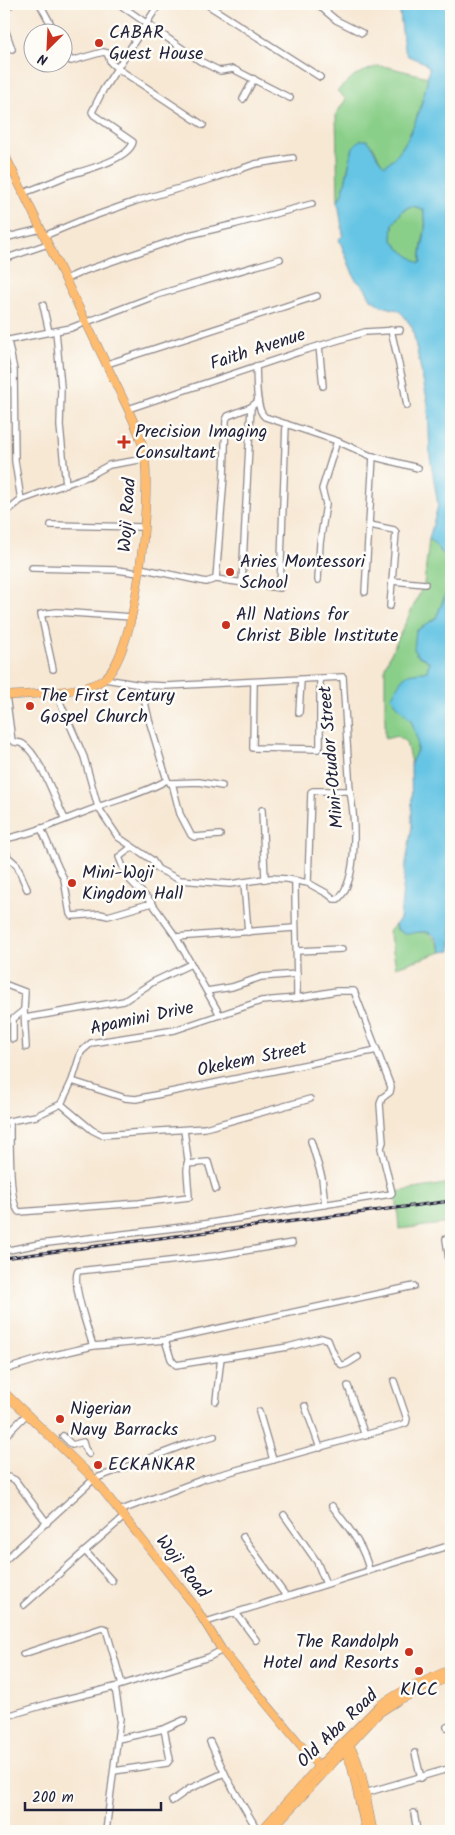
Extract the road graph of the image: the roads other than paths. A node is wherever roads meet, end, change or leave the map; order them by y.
1 (11, 4) edge
2 (40, 4) edge
3 (119, 4) edge
4 (159, 4) edge
5 (206, 4) edge
6 (317, 4) edge
7 (4, 7) edge
8 (50, 22) edge
9 (146, 23) junction
10 (4, 26) edge
11 (362, 33) dead end
12 (12, 49) dead end
13 (72, 61) edge
14 (117, 68) junction
15 (320, 77) dead end
16 (254, 79) junction
17 (290, 98) dead end
18 (244, 99) dead end
19 (203, 125) dead end
20 (4, 154) edge
21 (293, 158) dead end
22 (23, 193) junction
23 (312, 204) dead end
24 (44, 236) junction
25 (4, 238) edge
26 (4, 259) edge
27 (280, 259) dead end
28 (66, 279) junction
29 (317, 296) dead end
30 (43, 305) dead end
31 (87, 322) junction
32 (391, 330) junction
33 (400, 330) dead end
34 (52, 331) junction
35 (6, 341) edge
36 (318, 346) junction
37 (107, 364) junction
38 (256, 366) junction
39 (323, 386) dead end
40 (258, 401) junction
41 (407, 406) dead end
42 (252, 407) junction
43 (128, 409) junction
44 (286, 424) junction
45 (337, 442) junction
46 (373, 456) junction
47 (145, 460) junction
48 (418, 468) dead end
49 (66, 485) junction
50 (21, 500) junction
51 (4, 514) edge
52 (51, 525) dead end
53 (370, 525) junction
54 (143, 527) junction
55 (32, 568) dead end
56 (139, 571) junction
57 (216, 579) junction
58 (318, 580) dead end
59 (392, 581) junction
60 (242, 582) junction
61 (425, 584) dead end
62 (366, 592) dead end
63 (390, 606) dead end
64 (132, 617) junction
65 (53, 669) dead end
66 (320, 678) junction
67 (105, 679) junction
68 (301, 680) junction
69 (254, 682) junction
70 (141, 685) junction
71 (56, 693) junction
72 (5, 696) edge
73 (299, 713) dead end
74 (169, 782) junction
75 (222, 786) dead end
76 (350, 791) junction
77 (98, 807) junction
78 (262, 810) dead end
79 (65, 819) junction
80 (41, 828) junction
81 (220, 835) dead end
82 (4, 841) edge
83 (132, 847) junction
84 (265, 879) junction
85 (295, 881) junction
86 (244, 883) junction
87 (308, 883) junction
88 (27, 889) dead end
89 (152, 904) junction
90 (294, 928) junction
91 (248, 932) junction
92 (176, 938) junction
93 (342, 949) dead end
94 (297, 952) junction
95 (191, 964) junction
96 (297, 974) junction
97 (4, 984) edge
98 (207, 991) junction
99 (297, 998) junction
100 (24, 1010) junction
101 (220, 1015) junction
102 (25, 1018) junction
103 (13, 1039) dead end
104 (26, 1047) dead end
105 (377, 1050) junction
106 (72, 1081) junction
107 (310, 1099) dead end
108 (61, 1104) junction
109 (7, 1122) edge
110 (184, 1130) junction
111 (311, 1141) dead end
112 (187, 1164) junction
113 (216, 1189) dead end
114 (325, 1204) junction
115 (446, 1238) dead end
116 (292, 1243) dead end
117 (4, 1251) edge
118 (451, 1274) edge
119 (414, 1286) dead end
120 (165, 1340) junction
121 (94, 1346) junction
122 (221, 1356) junction
123 (358, 1357) dead end
124 (4, 1370) edge
125 (394, 1382) dead end
126 (348, 1386) dead end
127 (4, 1392) edge
128 (216, 1401) dead end
129 (305, 1406) dead end
130 (259, 1412) dead end
131 (27, 1414) junction
132 (63, 1436) dead end
133 (214, 1436) dead end
134 (365, 1436) junction
135 (4, 1437) edge
136 (320, 1448) junction
137 (89, 1454) dead end
138 (273, 1460) junction
139 (94, 1479) junction
140 (4, 1482) edge
141 (332, 1506) dead end
142 (121, 1514) junction
143 (284, 1515) dead end
144 (47, 1523) junction
145 (242, 1537) dead end
146 (451, 1545) edge
147 (85, 1551) junction
148 (4, 1561) edge
149 (370, 1570) junction
150 (112, 1581) dead end
151 (326, 1584) junction
152 (286, 1596) junction
153 (24, 1605) dead end
154 (236, 1613) junction
155 (206, 1622) junction
156 (256, 1640) dead end
157 (222, 1650) junction
158 (23, 1654) dead end
159 (451, 1669) edge
160 (451, 1676) edge
161 (122, 1684) junction
162 (116, 1687) junction
163 (4, 1717) edge
164 (184, 1720) dead end
165 (164, 1729) junction
166 (118, 1739) junction
167 (210, 1742) dead end
168 (345, 1744) junction
169 (414, 1753) dead end
170 (451, 1768) edge
171 (320, 1770) junction
172 (114, 1771) junction
173 (224, 1773) junction
174 (421, 1778) junction
175 (365, 1793) junction
176 (172, 1801) dead end
177 (414, 1813) dead end
178 (106, 1831) edge
179 (259, 1831) edge
180 (270, 1831) edge
181 (366, 1831) edge
182 (373, 1831) edge
183 (417, 1831) edge

1 - 7 main road
2 - 8 street
3 - 9 street
4 - 9 street
5 - 15 street
6 - 11 street
9 - 14 street
9 - 16 street
10 - 12 street
13 - 14 street
14 - 19 street
14 - 22 street
16 - 17 street
16 - 18 street
20 - 22 main road, Woji Road
21 - 24 street
22 - 24 main road, Woji Road
23 - 28 street
24 - 25 street
24 - 26 street
24 - 28 main road, Woji Road
27 - 31 street
28 - 31 main road, Woji Road
29 - 37 street
30 - 34 street
31 - 34 street
31 - 37 main road, Woji Road
32 - 33 street, Faith Avenue
32 - 36 street, Faith Avenue
32 - 41 street
34 - 35 street
34 - 49 street
35 - 50 street
36 - 38 street, Faith Avenue
36 - 39 street
37 - 43 main road, Woji Road
38 - 40 street
38 - 43 street, Faith Avenue
40 - 42 street
40 - 44 street
42 - 57 street
42 - 60 street
43 - 47 main road, Woji Road
44 - 45 street
44 - 60 street
45 - 46 street
45 - 58 street
46 - 48 street
46 - 53 street
47 - 49 street
47 - 54 main road, Woji Road
49 - 50 street
50 - 51 street
52 - 54 street
53 - 59 street
53 - 62 street
54 - 56 main road, Woji Road
55 - 56 street
56 - 57 street
56 - 64 main road, Woji Road
57 - 60 street
59 - 61 street
59 - 63 street
64 - 65 street
64 - 67 main road, Woji Road
66 - 68 street, Mini-Otudor Street
66 - 69 street
66 - 76 street, Mini-Otudor Street
67 - 70 street, Mini-Otudor Street
67 - 71 main road
68 - 69 street, Mini-Otudor Street
68 - 73 street
69 - 70 street, Mini-Otudor Street
70 - 74 street
71 - 72 main road
71 - 77 street, Mini-Otudor Street
72 - 79 street
74 - 75 street
74 - 77 street
74 - 81 street
76 - 87 street
76 - 87 street, Mini-Otudor Street
77 - 79 street
77 - 83 street, Mini-Otudor Street
78 - 84 street
79 - 80 street
80 - 82 street
80 - 89 street
82 - 88 street
83 - 86 street, Mini-Otudor Street
83 - 89 street
84 - 85 street, Mini-Otudor Street
84 - 86 street, Mini-Otudor Street
85 - 87 street, Mini-Otudor Street
85 - 90 street
86 - 91 street
89 - 92 street
90 - 91 street
90 - 94 street
91 - 92 street
92 - 95 street
93 - 94 street
94 - 96 street
95 - 98 street
95 - 102 street
96 - 98 street
96 - 99 street
97 - 100 street
98 - 101 street
99 - 101 street, Apamini Drive
99 - 105 street, Apamini Drive
100 - 102 street
100 - 103 street
101 - 106 street, Apamini Drive
102 - 104 street
105 - 106 street, Okekem Street
105 - 114 street
106 - 108 street, Apamini Drive
107 - 110 street
108 - 109 street
108 - 110 street
109 - 112 street
110 - 112 street
111 - 114 street
112 - 113 street
114 - 117 street
115 - 118 street
116 - 121 street
119 - 120 street
120 - 121 street
120 - 122 street
121 - 124 street
122 - 123 street
122 - 128 street
125 - 134 street
126 - 134 street
127 - 131 main road, Woji Road
129 - 136 street
130 - 138 street
131 - 135 street
131 - 139 main road, Woji Road
132 - 137 street
133 - 139 street
134 - 136 street
136 - 138 street
138 - 142 street
139 - 142 main road, Woji Road
139 - 144 street
140 - 144 street
141 - 149 street
142 - 147 street
142 - 155 main road, Woji Road
143 - 151 street
144 - 148 street
145 - 152 street
146 - 149 street
147 - 150 street
147 - 153 street
149 - 151 street
151 - 152 street
152 - 154 street
154 - 155 street
154 - 156 street
155 - 157 main road, Woji Road
157 - 161 street
157 - 171 main road, Woji Road
158 - 161 street
159 - 168 main road, Old Aba Road
160 - 168 main road, Old Aba Road
161 - 162 street
162 - 163 street
162 - 166 street
164 - 165 street
165 - 166 street
165 - 172 street
166 - 172 street
167 - 173 street
168 - 171 main road, Old Aba Road
168 - 175 main road
168 - 181 main road
169 - 174 street
170 - 174 street
171 - 179 main road, Old Aba Road
171 - 180 main road, Old Aba Road
172 - 178 street
173 - 176 street
173 - 179 street
174 - 175 street
175 - 182 main road
177 - 183 street

